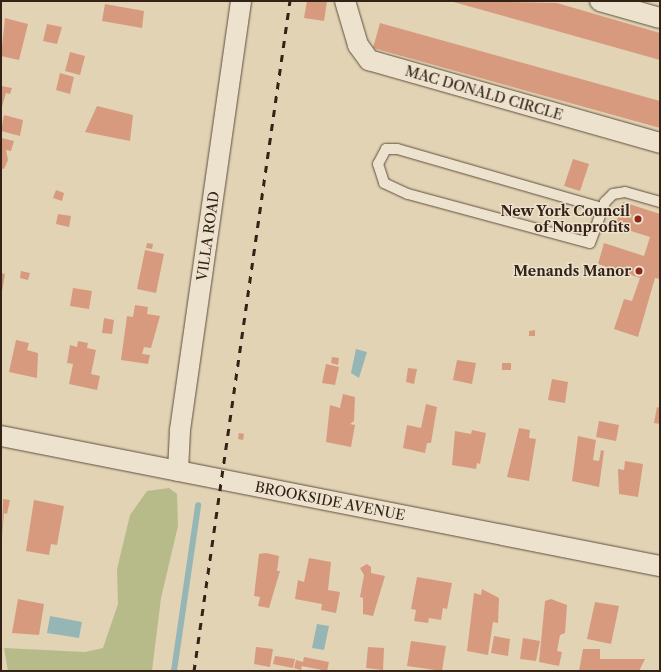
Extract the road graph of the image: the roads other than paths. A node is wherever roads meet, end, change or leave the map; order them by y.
1 (241, 1) edge
2 (345, 1) edge
3 (600, 1) edge
4 (660, 18) edge
5 (660, 143) edge
6 (660, 202) edge
7 (602, 208) junction
8 (1, 436) edge
9 (178, 472) junction
10 (660, 566) edge

1 - 9 street, VILLA ROAD
2 - 5 street, MAC DONALD CIRCLE
3 - 4 street
6 - 7 lane
7 - 7 lane
8 - 9 street, BROOKSIDE AVENUE
9 - 10 street, BROOKSIDE AVENUE

